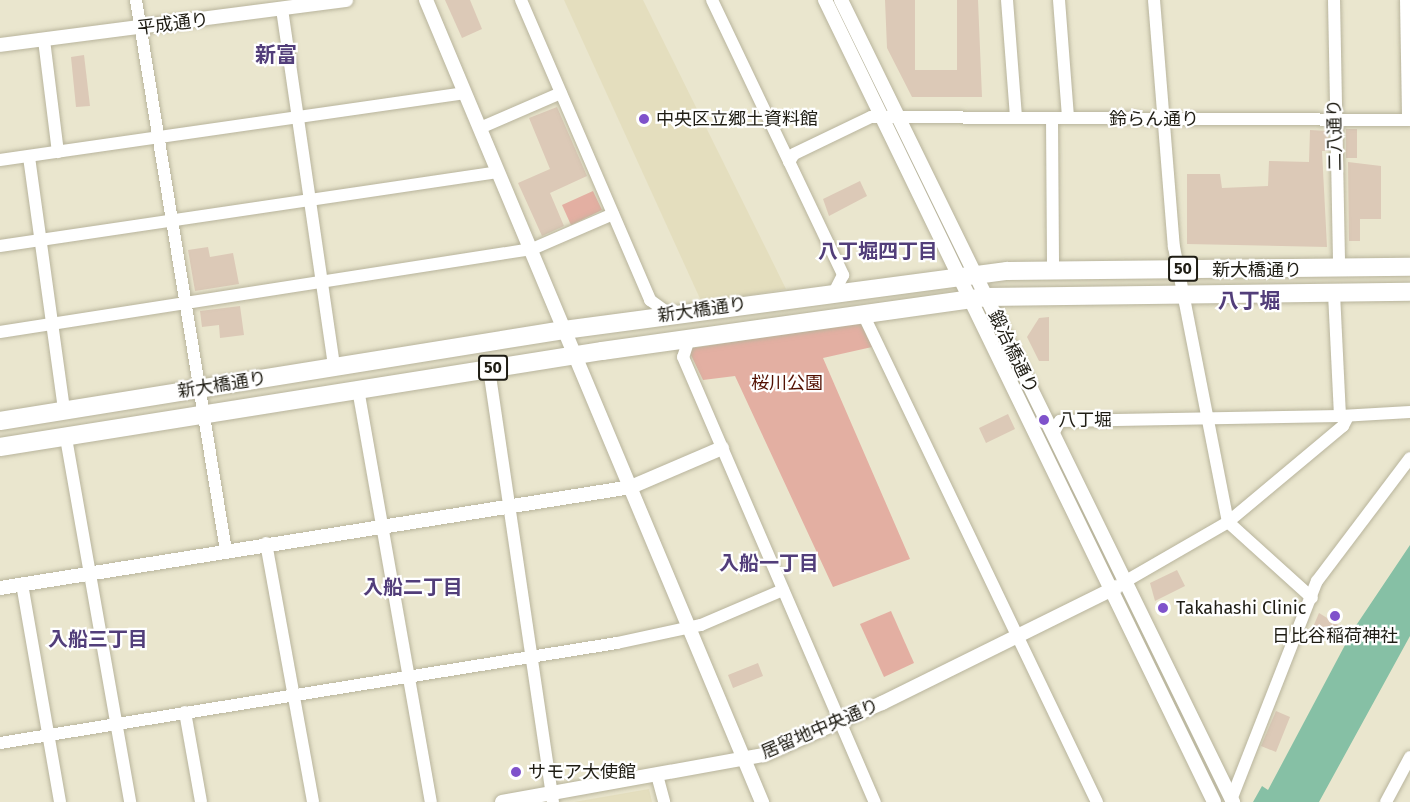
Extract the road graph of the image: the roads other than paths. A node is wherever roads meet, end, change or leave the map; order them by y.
1 (136, 0) edge
2 (346, 0) edge
3 (426, 0) edge
4 (521, 0) edge
5 (712, 0) edge
6 (825, 0) edge
7 (841, 0) edge
8 (1007, 0) edge
9 (1059, 0) edge
10 (1154, 0) edge
11 (1334, 0) edge
12 (1406, 0) edge
13 (282, 9) junction
14 (140, 28) junction
15 (44, 40) junction
16 (0, 45) edge
17 (465, 93) junction
18 (561, 93) junction
19 (299, 117) junction
20 (880, 117) junction
21 (898, 117) junction
22 (1016, 118) junction
23 (1052, 118) junction
24 (1068, 118) junction
25 (1165, 119) junction
26 (1334, 119) junction
27 (1409, 120) edge
28 (480, 128) junction
29 (157, 140) junction
30 (58, 152) junction
31 (29, 156) junction
32 (0, 160) edge
33 (789, 162) junction
34 (498, 172) junction
35 (311, 200) junction
36 (613, 214) junction
37 (169, 223) junction
38 (39, 240) junction
39 (0, 246) edge
40 (532, 249) junction
41 (1410, 267) edge
42 (1179, 268) junction
43 (1053, 270) junction
44 (1339, 270) junction
45 (966, 276) junction
46 (321, 283) junction
47 (834, 292) junction
48 (1410, 292) edge
49 (1335, 293) junction
50 (1184, 294) junction
51 (977, 299) junction
52 (183, 305) junction
53 (669, 315) junction
54 (864, 316) junction
55 (52, 324) junction
56 (564, 330) junction
57 (0, 332) edge
58 (689, 339) junction
59 (575, 355) junction
60 (334, 366) junction
61 (489, 369) junction
62 (358, 389) junction
63 (199, 390) junction
64 (64, 410) junction
65 (1410, 412) edge
66 (203, 415) junction
67 (1344, 416) junction
68 (1209, 418) junction
69 (0, 421) edge
70 (1053, 434) junction
71 (66, 438) junction
72 (0, 447) edge
73 (722, 448) junction
74 (1410, 459) edge
75 (631, 487) junction
76 (508, 506) junction
77 (1228, 522) junction
78 (385, 525) junction
79 (266, 543) junction
80 (226, 551) junction
81 (90, 573) junction
82 (1126, 581) junction
83 (22, 584) junction
84 (0, 588) edge
85 (783, 590) junction
86 (1111, 590) junction
87 (1312, 598) junction
88 (687, 627) junction
89 (1019, 637) junction
90 (531, 656) junction
91 (410, 677) junction
92 (294, 694) junction
93 (185, 712) junction
94 (840, 723) junction
95 (116, 724) junction
96 (48, 735) junction
97 (0, 743) edge
98 (1410, 758) edge
99 (742, 760) junction
100 (657, 775) junction
101 (1405, 780) edge
102 (552, 798) edge
103 (1231, 801) edge
104 (60, 802) edge
105 (130, 802) edge
106 (201, 802) edge
107 (314, 802) edge
108 (431, 802) edge
109 (502, 802) edge
110 (664, 802) edge
111 (762, 802) edge
112 (875, 802) edge
113 (1097, 802) edge
114 (1214, 802) edge
115 (1386, 802) edge

1 - 14 street
2 - 13 street, 平成通り
3 - 17 street
4 - 18 street
5 - 33 street
6 - 20 street, 鍛冶橋通り
7 - 21 street, 鍛冶橋通り
8 - 22 street
9 - 24 street
10 - 25 street
11 - 26 street, 二八通り
12 - 27 street
13 - 14 street, 平成通り
13 - 19 street
14 - 15 street, 平成通り
14 - 29 street
15 - 16 street, 平成通り
15 - 30 street
17 - 19 street
17 - 28 street
18 - 28 street
18 - 36 street
19 - 29 street
19 - 35 street
20 - 21 street, 鈴らん通り
20 - 33 street, 鈴らん通り
20 - 45 street, 鍛冶橋通り
21 - 22 street, 鈴らん通り
21 - 45 street, 鍛冶橋通り
22 - 23 street, 鈴らん通り
23 - 24 street, 鈴らん通り
23 - 43 street
24 - 25 street, 鈴らん通り
25 - 26 street, 鈴らん通り
25 - 42 street
26 - 27 street, 鈴らん通り
26 - 44 street, 二八通り
28 - 34 street
29 - 30 street
29 - 37 street
30 - 31 street
31 - 32 street
31 - 38 street
33 - 47 street
34 - 35 street
34 - 40 street
35 - 37 street
35 - 46 street
36 - 40 street
36 - 53 street
37 - 38 street
37 - 52 street
38 - 39 street
38 - 55 street
40 - 46 street
40 - 56 street
41 - 44 main road, 新大橋通り / 50
42 - 43 main road, 新大橋通り / 50
42 - 44 main road, 新大橋通り / 50
42 - 50 street
43 - 45 main road, 新大橋通り / 50
45 - 47 main road, 新大橋通り / 50
45 - 51 street, 鍛冶橋通り
46 - 52 street
46 - 60 street
47 - 53 main road, 新大橋通り / 50
48 - 49 main road, 新大橋通り / 50
49 - 50 main road, 新大橋通り / 50
49 - 67 street
50 - 51 main road, 新大橋通り / 50
50 - 68 street
51 - 54 main road, 新大橋通り / 50
51 - 70 street, 鍛冶橋通り
51 - 86 street, 鍛冶橋通り
52 - 55 street
52 - 63 street
53 - 56 main road, 新大橋通り / 50
54 - 58 main road, 新大橋通り / 50
54 - 89 street
55 - 57 street
55 - 64 street
56 - 59 street
56 - 60 main road, 新大橋通り / 50
58 - 59 main road, 新大橋通り / 50
58 - 73 street
59 - 61 main road, 新大橋通り / 50
59 - 75 street
60 - 63 main road, 新大橋通り / 50
61 - 62 main road, 新大橋通り / 50
61 - 76 street
62 - 66 main road, 新大橋通り / 50
62 - 78 street
63 - 64 main road, 新大橋通り / 50
63 - 66 street
64 - 69 main road, 新大橋通り / 50
65 - 67 street
66 - 71 main road, 新大橋通り / 50
66 - 80 street
67 - 68 street
67 - 77 street
68 - 70 street
68 - 77 street
70 - 82 street, 鍛冶橋通り
71 - 72 main road, 新大橋通り / 50
71 - 81 street
73 - 75 street
73 - 85 street
74 - 87 street
75 - 76 street
75 - 88 street
76 - 78 street
76 - 90 street
77 - 82 street
77 - 87 street
78 - 79 street
78 - 91 street
79 - 80 street
79 - 92 street
80 - 81 street
81 - 83 street
81 - 95 street
82 - 86 street, 居留地中央通り
82 - 103 street, 鍛冶橋通り
83 - 84 street
83 - 96 street
85 - 88 street
85 - 94 street
86 - 89 street, 居留地中央通り
86 - 114 street, 鍛冶橋通り
87 - 103 street
88 - 90 street
88 - 99 street
89 - 94 street, 居留地中央通り
89 - 113 street
90 - 91 street
90 - 102 street
91 - 92 street
91 - 108 street
92 - 93 street
92 - 107 street
93 - 95 street
93 - 106 street
94 - 99 street, 居留地中央通り
94 - 112 street
95 - 96 street
95 - 105 street
96 - 97 street
96 - 104 street
98 - 101 street
99 - 100 street, 居留地中央通り
99 - 111 street
100 - 102 street, 居留地中央通り
100 - 110 street
101 - 115 street
102 - 109 street, 居留地中央通り

